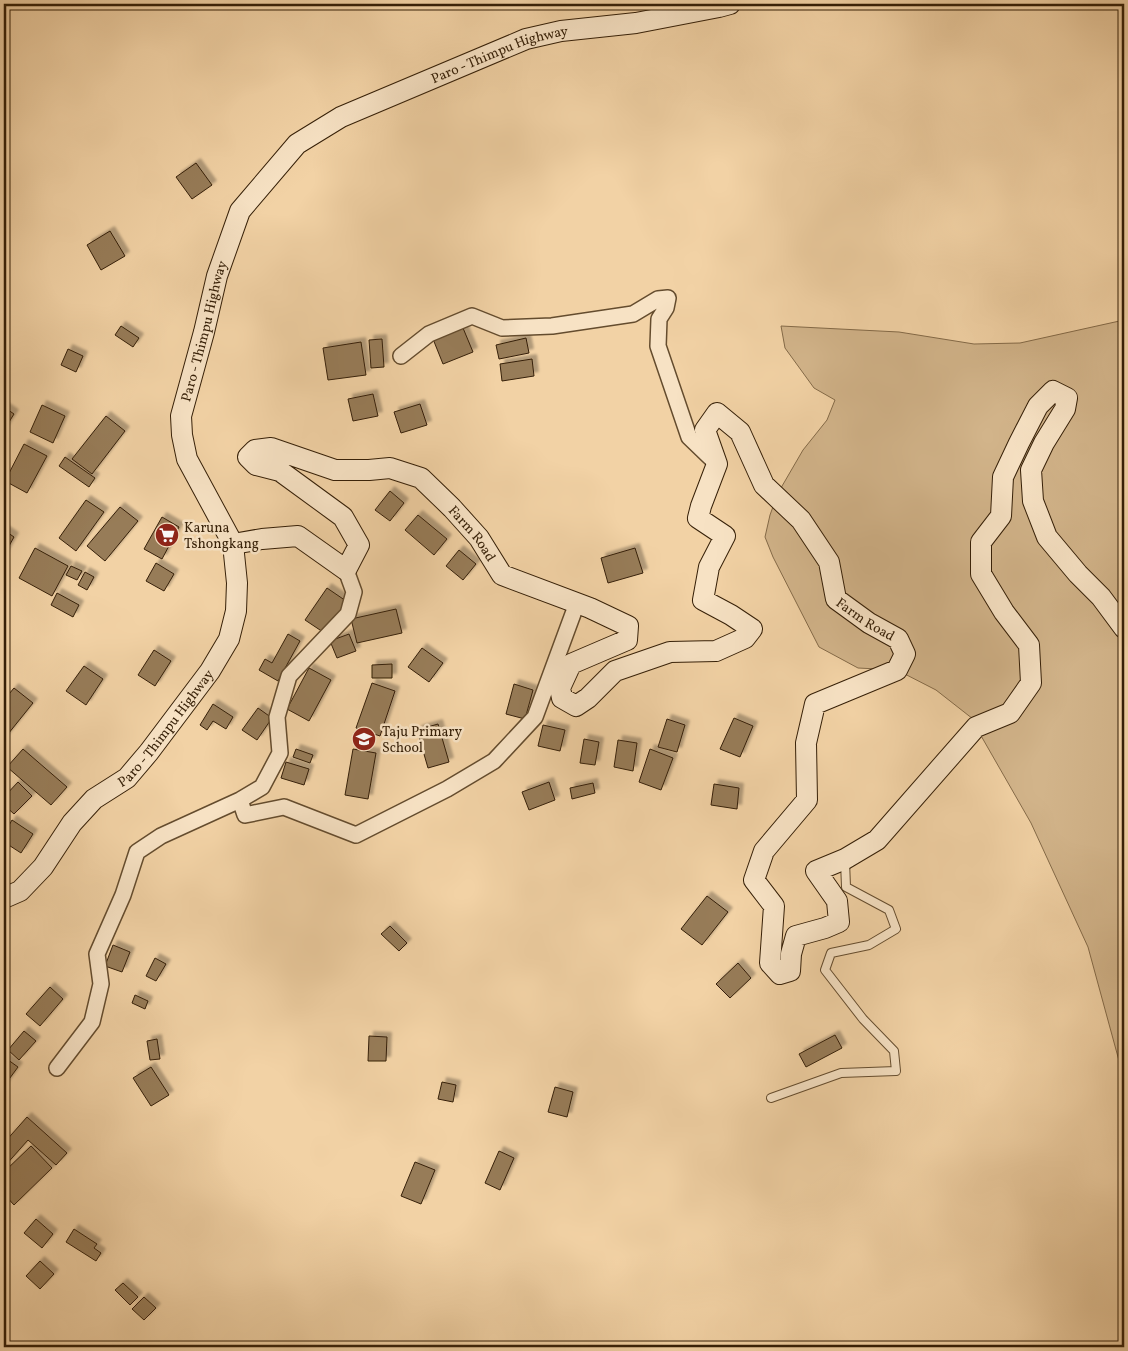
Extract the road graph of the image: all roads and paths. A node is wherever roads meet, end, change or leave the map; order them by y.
1 (730, 4) edge
2 (401, 356) dead end
3 (717, 464) junction
4 (233, 544) junction
5 (346, 570) junction
6 (577, 603) junction
7 (1124, 628) edge
8 (240, 800) junction
9 (845, 859) junction
10 (4, 898) edge
11 (57, 1068) dead end
12 (771, 1098) dead end

1 - 4 street, Paro - Thimpu Highway
2 - 3 street
3 - 6 street, Farm Road
3 - 9 street, Farm Road
4 - 5 street
4 - 10 street, Paro - Thimpu Highway
5 - 6 street, Farm Road
5 - 8 street
6 - 8 street
7 - 9 street, Farm Road
8 - 11 street
9 - 12 lane

